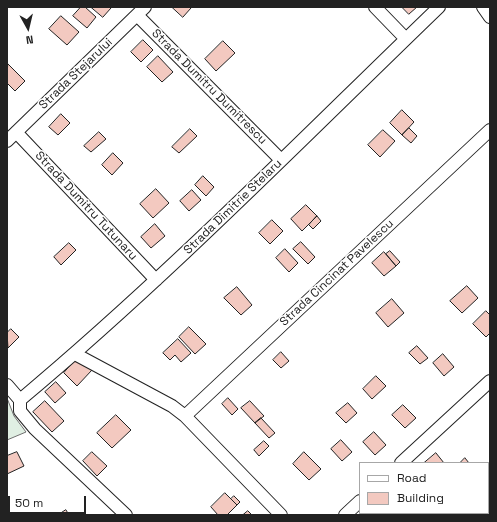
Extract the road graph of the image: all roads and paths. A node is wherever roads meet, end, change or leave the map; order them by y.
1 (375, 7) edge
2 (439, 7) edge
3 (483, 7) edge
4 (141, 11) edge
5 (490, 17) edge
6 (406, 39) junction
7 (490, 130) edge
8 (16, 132) junction
9 (7, 141) edge
10 (281, 160) junction
11 (156, 280) junction
12 (75, 354) junction
13 (490, 381) edge
14 (7, 385) edge
15 (20, 400) junction
16 (185, 416) junction
17 (402, 462) edge
18 (359, 502) edge
19 (126, 515) edge
20 (281, 515) edge
21 (344, 515) edge

1 - 6 street
2 - 6 street, Strada Dimitrie Stelaru
3 - 5 street
4 - 8 street, Strada Stejarului
4 - 10 street, Strada Dumitru Dumitrescu
6 - 10 street, Strada Dimitrie Stelaru
7 - 16 street, Strada Cincinat Pavelescu
8 - 9 street, Strada Stejarului
8 - 11 street, Strada Dumitru Tutunaru
10 - 11 street, Strada Dimitrie Stelaru
11 - 12 street, Strada Dimitrie Stelaru
12 - 15 street, Strada Dimitrie Stelaru
12 - 16 street
13 - 17 street
14 - 15 street
15 - 19 street
16 - 20 street
18 - 21 street

